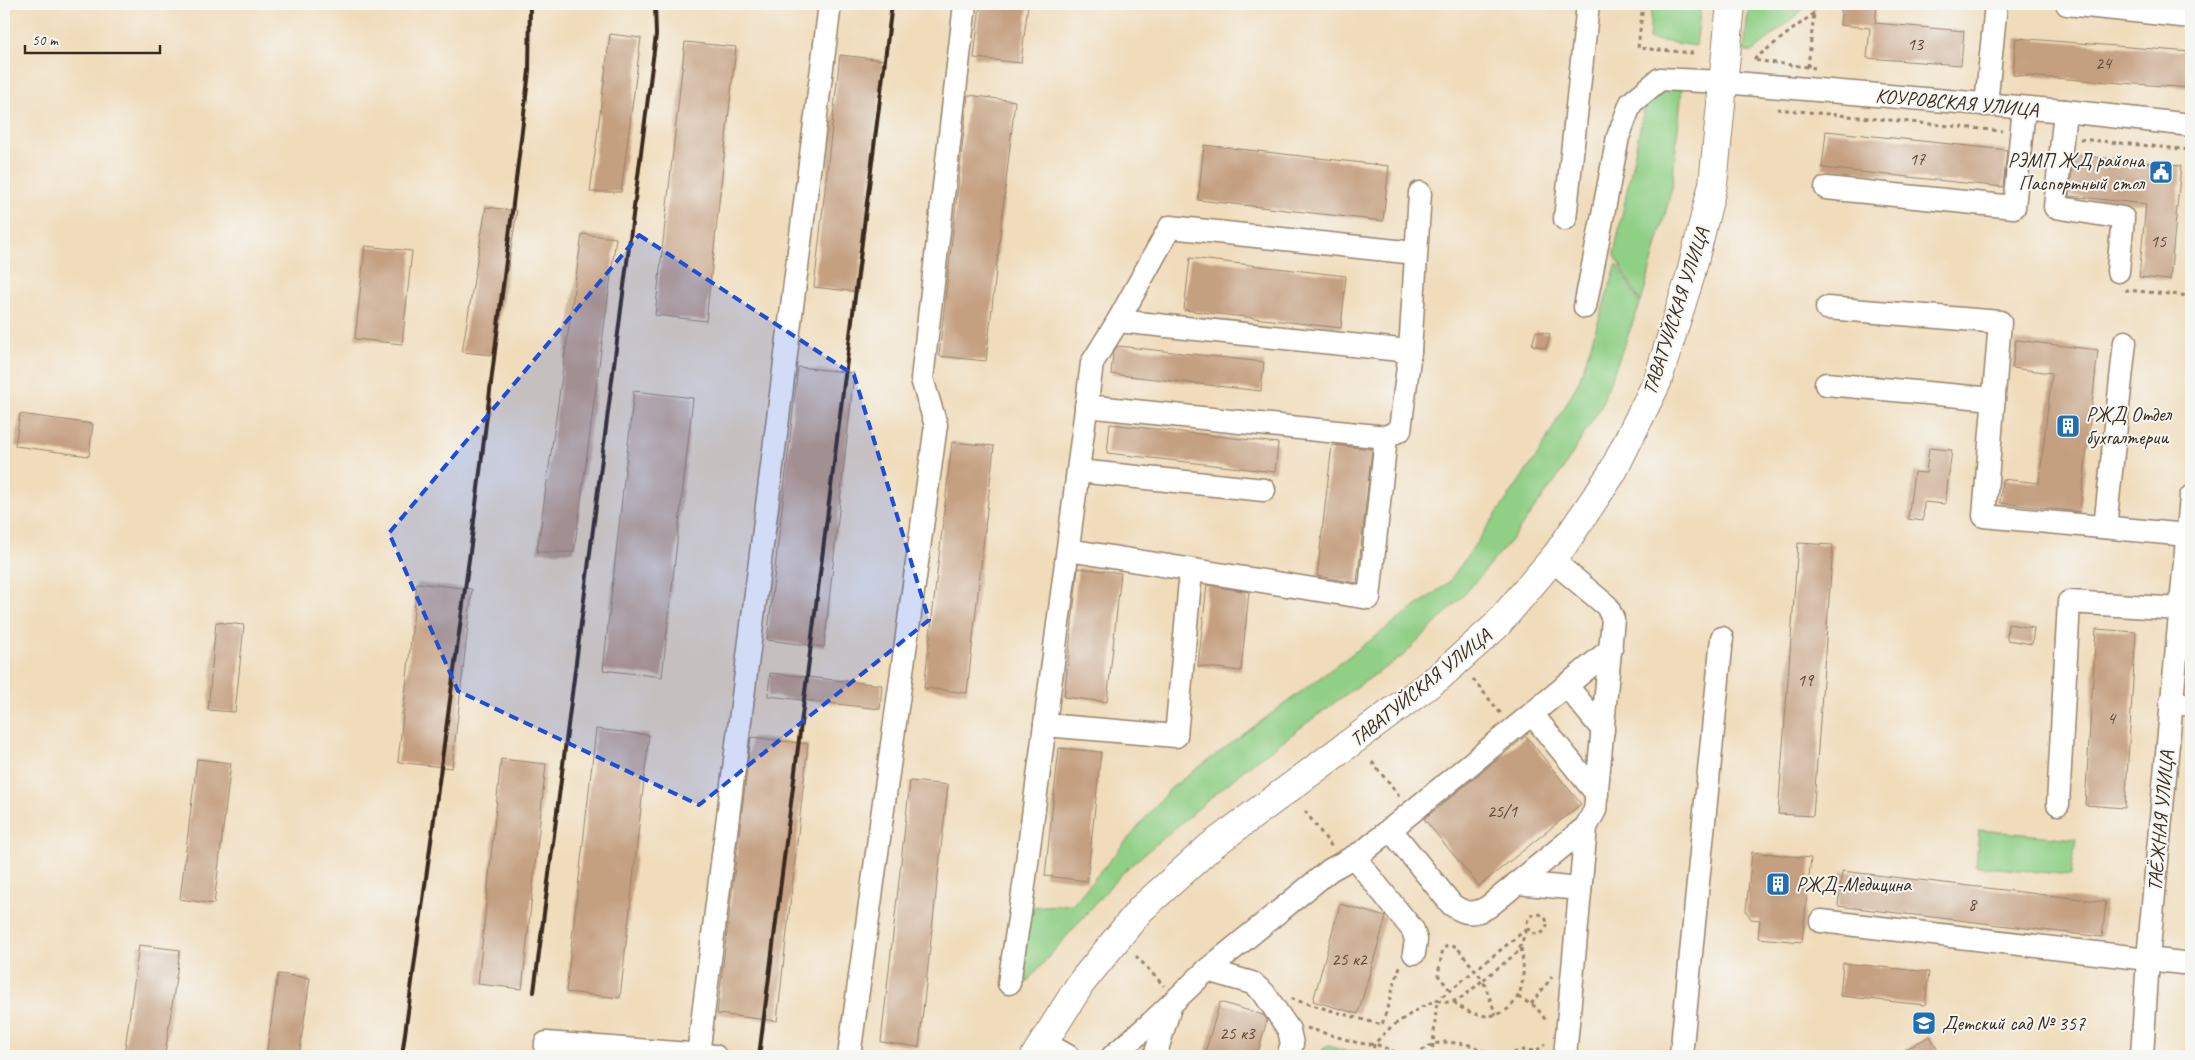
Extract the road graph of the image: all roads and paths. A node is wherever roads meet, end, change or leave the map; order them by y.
1 (830, 4) edge
2 (965, 4) edge
3 (1588, 4) edge
4 (1643, 4) edge
5 (1732, 4) edge
6 (1815, 4) edge
7 (1996, 4) edge
8 (2067, 4) edge
9 (1814, 14) junction
10 (2191, 16) edge
11 (1693, 53) dead end
12 (1723, 82) junction
13 (1986, 104) junction
14 (1768, 108) dead end
15 (2024, 108) junction
16 (2065, 111) junction
17 (2191, 125) edge
18 (2022, 133) junction
19 (2062, 137) junction
20 (2191, 150) edge
21 (1826, 188) dead end
22 (1420, 193) dead end
23 (1565, 219) dead end
24 (1415, 253) junction
25 (2118, 271) dead end
26 (1585, 307) dead end
27 (1827, 308) dead end
28 (1118, 321) junction
29 (2125, 342) dead end
30 (1410, 351) junction
31 (1826, 384) dead end
32 (1994, 399) junction
33 (1086, 406) junction
34 (1386, 437) junction
35 (1078, 471) junction
36 (1264, 490) dead end
37 (2191, 497) edge
38 (2105, 527) junction
39 (2188, 535) junction
40 (1068, 550) junction
41 (1552, 560) junction
42 (1191, 570) junction
43 (2180, 609) junction
44 (1722, 638) dead end
45 (1610, 650) junction
46 (1473, 679) dead end
47 (1566, 685) junction
48 (2181, 704) edge
49 (1532, 714) junction
50 (1045, 725) junction
51 (1513, 729) junction
52 (1603, 730) junction
53 (1372, 762) dead end
54 (1597, 794) junction
55 (2058, 804) dead end
56 (1305, 811) dead end
57 (1412, 812) junction
58 (1586, 827) junction
59 (1390, 829) junction
60 (1348, 859) junction
61 (1517, 883) junction
62 (1580, 889) junction
63 (1821, 921) dead end
64 (1528, 928) junction
65 (1521, 948) junction
66 (1414, 953) joint
67 (1136, 956) dead end
68 (2148, 958) junction
69 (2191, 964) edge
70 (1207, 970) junction
71 (1475, 970) junction
72 (1482, 980) junction
73 (1009, 983) dead end
74 (1261, 990) junction
75 (1450, 990) junction
76 (1518, 997) junction
77 (1437, 1000) junction
78 (1173, 1002) junction
79 (1454, 1002) junction
80 (1496, 1015) junction
81 (1284, 1021) junction
82 (1382, 1025) junction
83 (1391, 1027) junction
84 (1549, 1027) dead end
85 (1548, 1038) dead end
86 (1374, 1044) junction
87 (1433, 1044) junction
88 (1039, 1049) edge
89 (707, 1055) edge
90 (545, 1056) edge
91 (848, 1056) edge
92 (1068, 1056) edge
93 (1112, 1056) edge
94 (1155, 1056) edge
95 (1288, 1056) edge
96 (1373, 1056) edge
97 (1432, 1056) edge
98 (1564, 1056) edge
99 (1681, 1056) edge
100 (2142, 1056) edge

1 - 89 street
2 - 91 street
3 - 23 street
4 - 11 path
5 - 12 main road, ТАВАТУЙСКАЯ УЛИЦА
6 - 9 path
7 - 13 street
8 - 10 street
9 - 9 path
12 - 13 street, КОУРОВСКАЯ УЛИЦА
12 - 26 street, КОУРОВСКАЯ УЛИЦА
12 - 41 main road, ТАВАТУЙСКАЯ УЛИЦА
13 - 15 street, КОУРОВСКАЯ УЛИЦА
14 - 18 path
15 - 16 street, КОУРОВСКАЯ УЛИЦА
15 - 18 street
16 - 17 street, КОУРОВСКАЯ УЛИЦА
16 - 19 street
18 - 21 street
19 - 20 path
19 - 25 street
22 - 24 street
24 - 28 street
24 - 30 street
27 - 32 street
28 - 30 street
28 - 33 street
29 - 38 street
30 - 34 street
31 - 32 street
32 - 38 street
33 - 34 street
33 - 35 street
34 - 42 street
35 - 36 street
35 - 40 street
37 - 39 street, ТАЁЖНАЯ УЛИЦА
38 - 39 street
39 - 43 street, ТАЁЖНАЯ УЛИЦА
40 - 42 street
40 - 50 street
41 - 45 street
41 - 88 main road, ТАВАТУЙСКАЯ УЛИЦА
42 - 50 street
43 - 48 street, ТАЁЖНАЯ УЛИЦА
43 - 55 street
44 - 99 street
45 - 47 street
45 - 52 street
46 - 51 path
47 - 49 street
47 - 52 street
48 - 68 street, ТАЁЖНАЯ УЛИЦА
49 - 51 street
49 - 54 street
50 - 73 street
51 - 57 street
52 - 54 street
53 - 57 path
54 - 58 street
56 - 60 path
57 - 59 street
58 - 61 street
58 - 62 street
59 - 60 street
59 - 61 street
60 - 66 street
60 - 70 street
61 - 62 street
62 - 98 street
63 - 68 street
64 - 64 path
64 - 65 path
64 - 71 path
65 - 72 path
65 - 76 path
66 - 82 path
67 - 78 path
68 - 69 street
68 - 100 street, ТАЁЖНАЯ УЛИЦА
70 - 74 street
70 - 78 street
71 - 72 path
71 - 75 path
71 - 75 path
72 - 79 path
72 - 80 path
74 - 81 street
74 - 82 path
75 - 77 path
76 - 80 path
76 - 84 path
77 - 79 path
77 - 83 path
77 - 87 path
78 - 93 street
78 - 94 street
79 - 80 path
81 - 86 path
81 - 95 street
82 - 83 path
83 - 86 path
85 - 87 path
86 - 87 path
86 - 96 path
87 - 97 path
88 - 92 street
89 - 90 street

